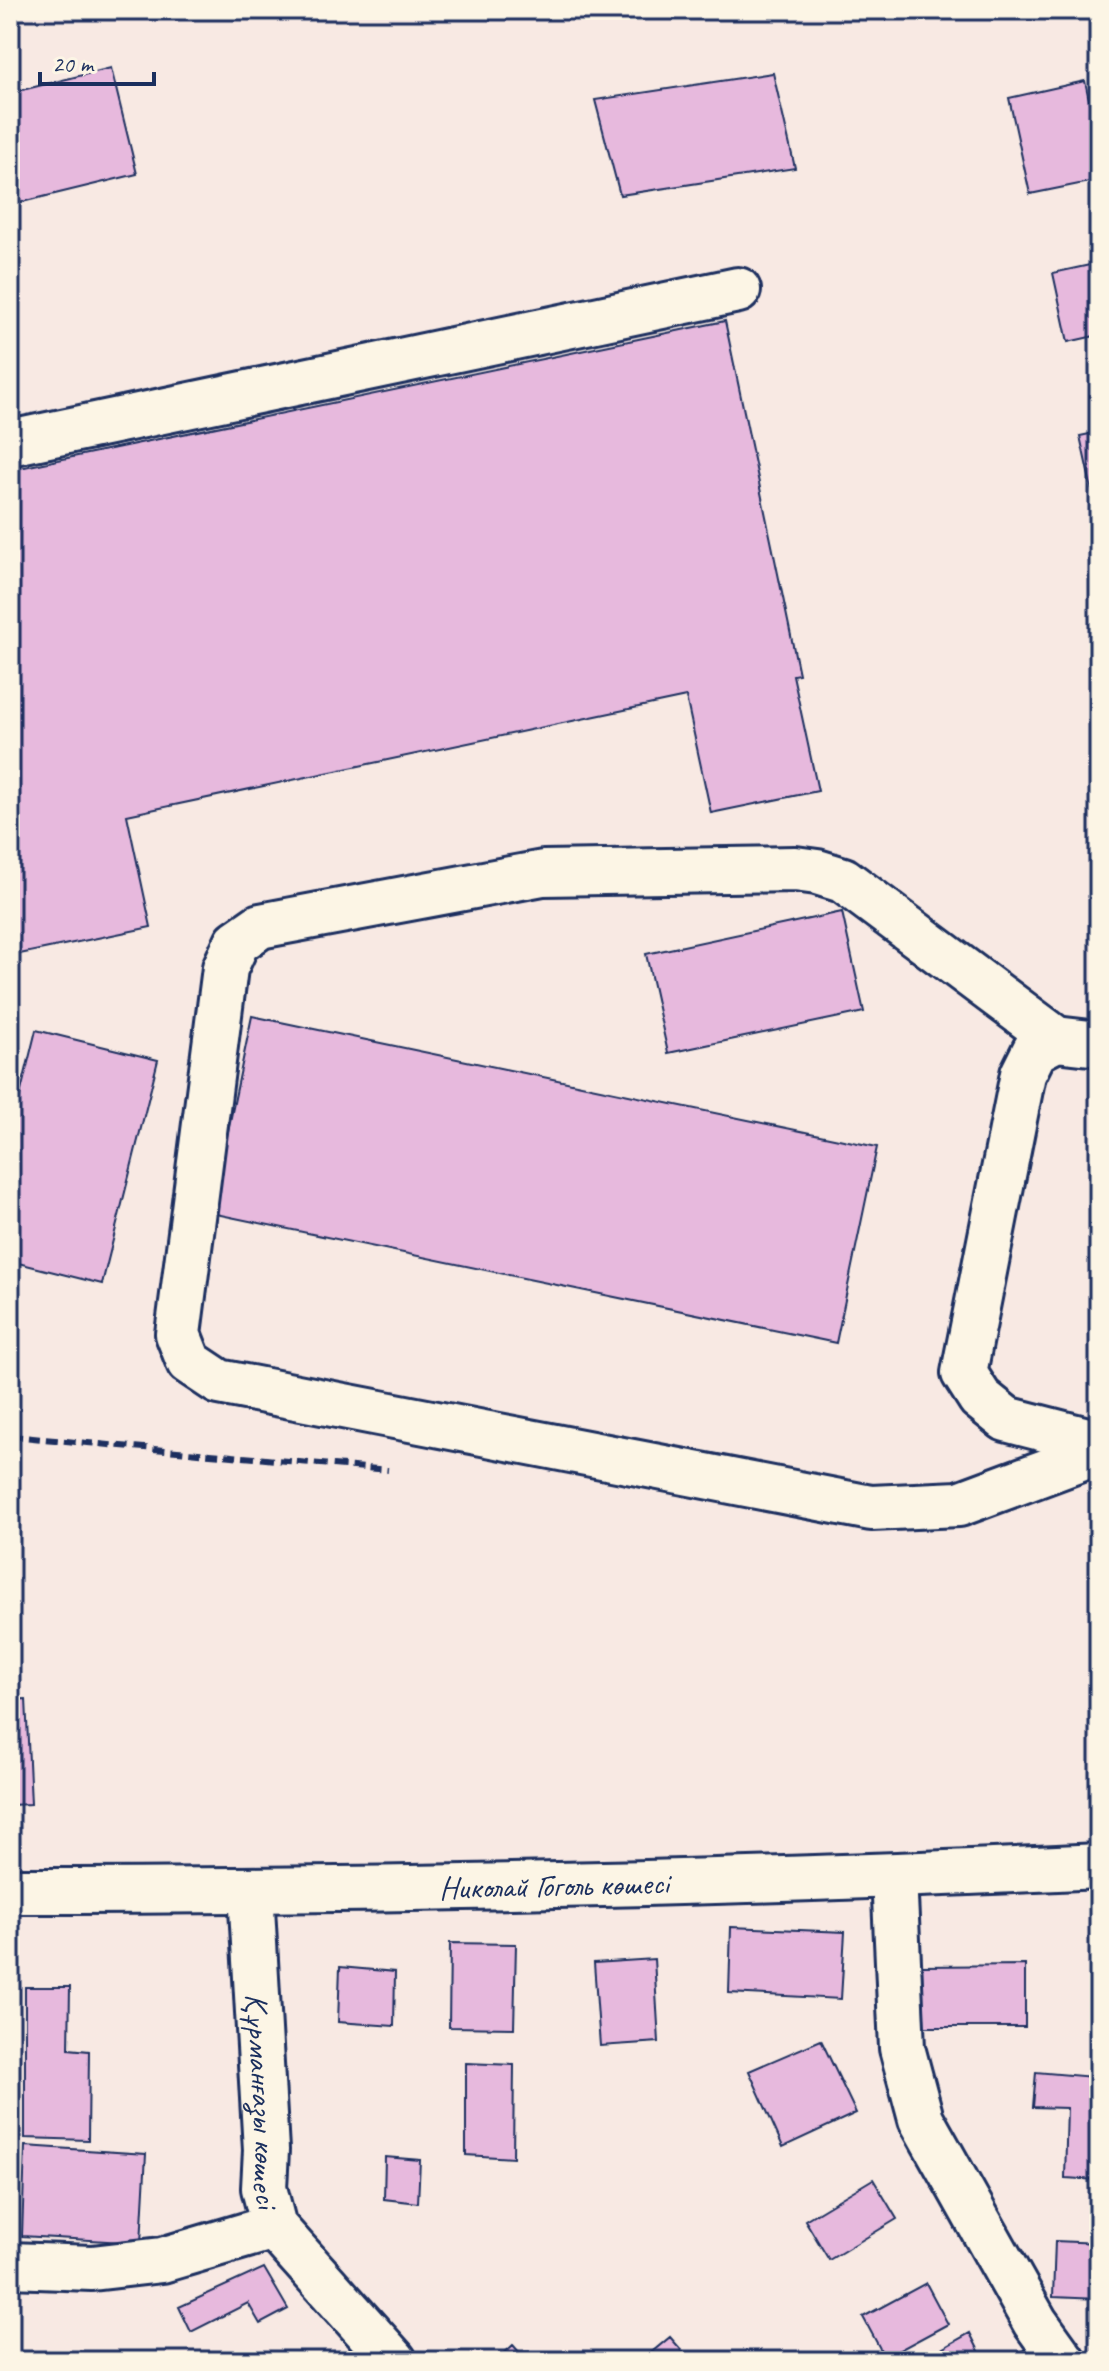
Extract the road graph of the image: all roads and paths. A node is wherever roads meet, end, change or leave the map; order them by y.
1 (738, 290) dead end
2 (10, 443) edge
3 (1056, 1039) junction
4 (1099, 1044) edge
5 (1099, 1443) edge
6 (1099, 1452) edge
7 (1099, 1866) edge
8 (894, 1876) junction
9 (10, 1891) edge
10 (251, 1891) junction
11 (274, 2227) junction
12 (10, 2265) edge
13 (394, 2361) edge
14 (1063, 2361) edge

1 - 2 street
3 - 4 street
3 - 5 street
3 - 6 street
7 - 8 street, Николай Гоголь көшесі
8 - 10 street, Николай Гоголь көшесі
8 - 14 street
9 - 10 street, Николай Гоголь көшесі
10 - 11 street, Құрманғазы көшесі
11 - 12 street
11 - 13 street, Құрманғазы көшесі

